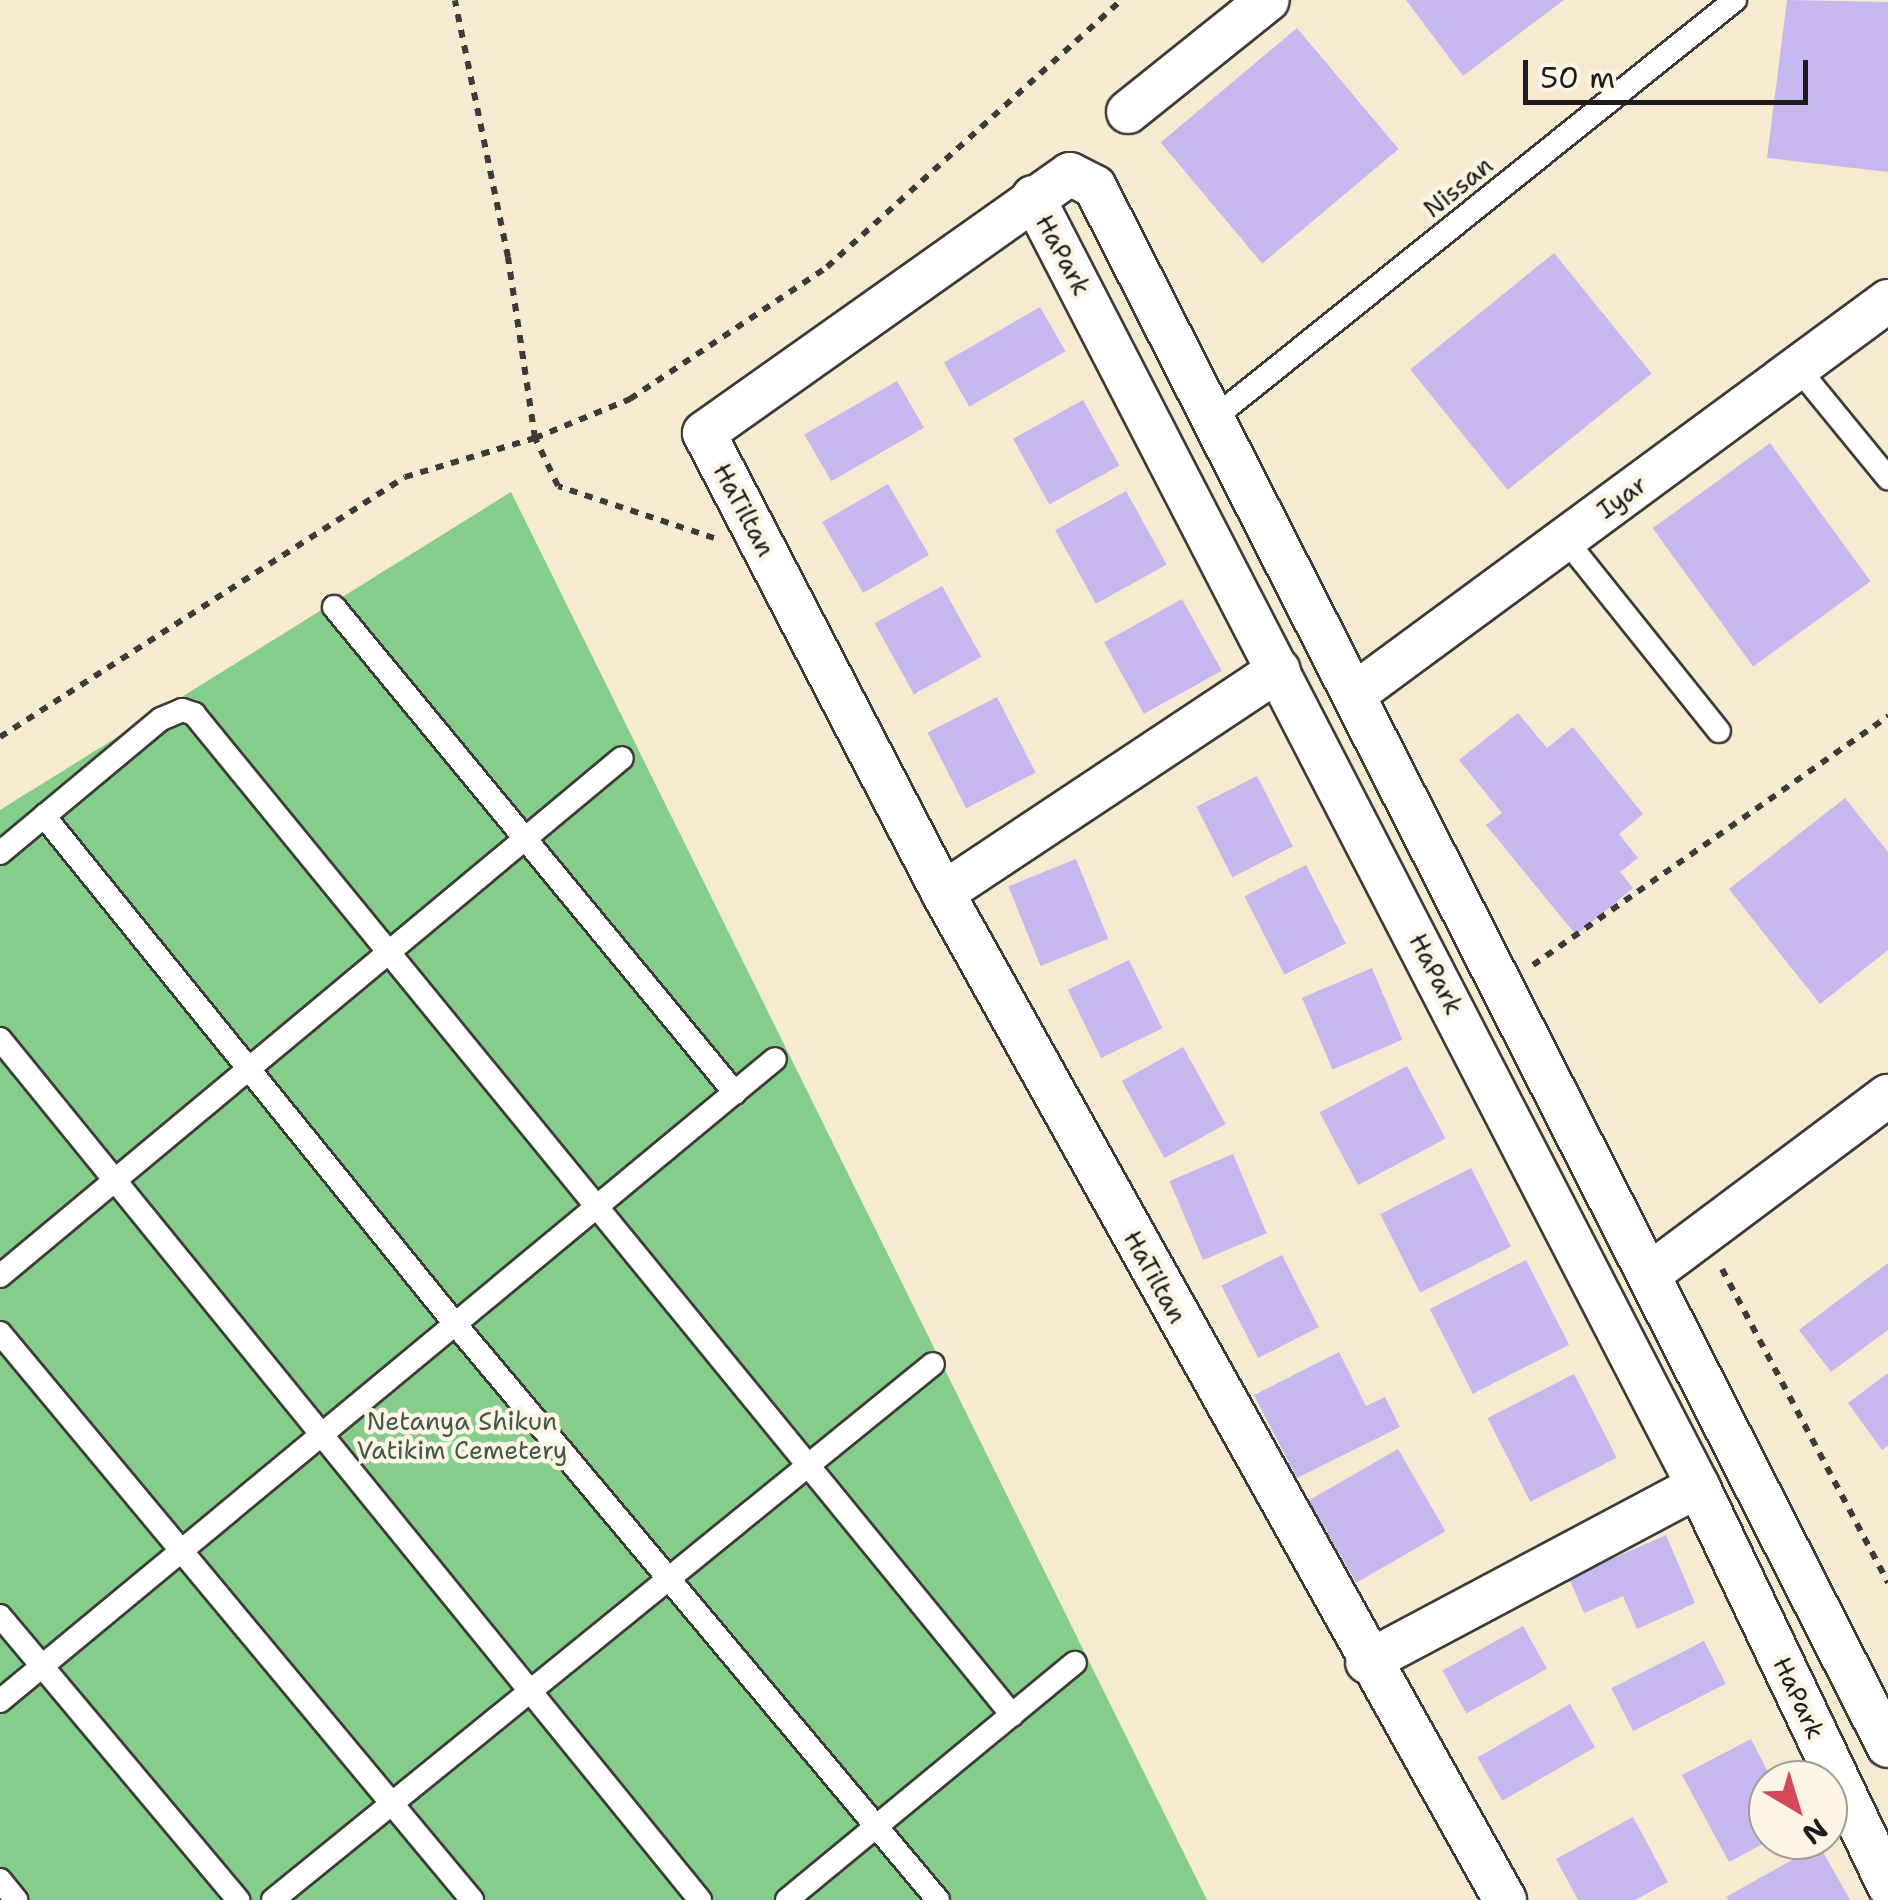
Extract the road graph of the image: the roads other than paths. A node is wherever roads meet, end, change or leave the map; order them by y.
1 (1268, 0) edge
2 (1735, 0) edge
3 (1128, 112) dead end
4 (1032, 197) junction
5 (1888, 300) edge
6 (1797, 368) junction
7 (1214, 418) junction
8 (1888, 478) edge
9 (1565, 539) junction
10 (334, 607) dead end
11 (1280, 670) junction
12 (1356, 694) junction
13 (1719, 731) dead end
14 (622, 758) dead end
15 (44, 816) junction
16 (528, 842) junction
17 (0, 853) edge
18 (943, 894) junction
19 (392, 953) junction
20 (0, 1040) edge
21 (775, 1059) dead end
22 (254, 1068) junction
23 (734, 1093) junction
24 (1888, 1096) edge
25 (115, 1182) junction
26 (596, 1208) junction
27 (1651, 1273) junction
28 (0, 1276) edge
29 (456, 1325) junction
30 (0, 1332) edge
31 (932, 1364) dead end
32 (324, 1435) junction
33 (809, 1464) junction
34 (1698, 1486) junction
35 (184, 1553) junction
36 (667, 1579) junction
37 (0, 1616) edge
38 (1367, 1662) junction
39 (1075, 1663) dead end
40 (42, 1666) junction
41 (528, 1692) junction
42 (0, 1701) edge
43 (1012, 1715) junction
44 (1888, 1746) edge
45 (392, 1802) junction
46 (874, 1828) junction
47 (0, 1880) edge
48 (1888, 1885) edge
49 (16, 1900) edge
50 (238, 1900) edge
51 (273, 1900) edge
52 (472, 1900) edge
53 (700, 1900) edge
54 (788, 1900) edge
55 (938, 1900) edge
56 (1505, 1900) edge

1 - 3 street
2 - 7 lane, Nissan
4 - 7 street, HaPark
4 - 11 street, HaPark
4 - 18 street, HaTiltan
5 - 6 street, Iyar
6 - 8 lane
6 - 9 street, Iyar
7 - 12 street, HaPark
9 - 12 street, Iyar
9 - 13 lane
10 - 16 lane
11 - 18 street
11 - 34 street, HaPark
12 - 27 street, HaPark
14 - 16 lane
15 - 17 lane
15 - 19 lane
15 - 22 lane
16 - 19 lane
16 - 23 lane
18 - 38 street, HaTiltan
19 - 22 lane
19 - 26 lane
20 - 25 lane
21 - 23 lane
22 - 25 lane
22 - 29 lane
23 - 26 lane
24 - 27 street
25 - 28 lane
25 - 32 lane
26 - 29 lane
26 - 33 lane
27 - 44 street, HaPark
29 - 32 lane
29 - 36 lane
30 - 35 lane
31 - 33 lane
32 - 35 lane
32 - 41 lane
33 - 36 lane
33 - 43 lane
34 - 38 street
34 - 48 street, HaPark
35 - 40 lane
35 - 45 lane
36 - 41 lane
36 - 46 lane
37 - 40 lane
38 - 56 street, HaTiltan
39 - 43 lane
40 - 42 lane
40 - 50 lane
41 - 45 lane
41 - 53 lane
43 - 46 lane
45 - 51 lane
45 - 52 lane
46 - 54 lane
46 - 55 lane
47 - 49 lane

